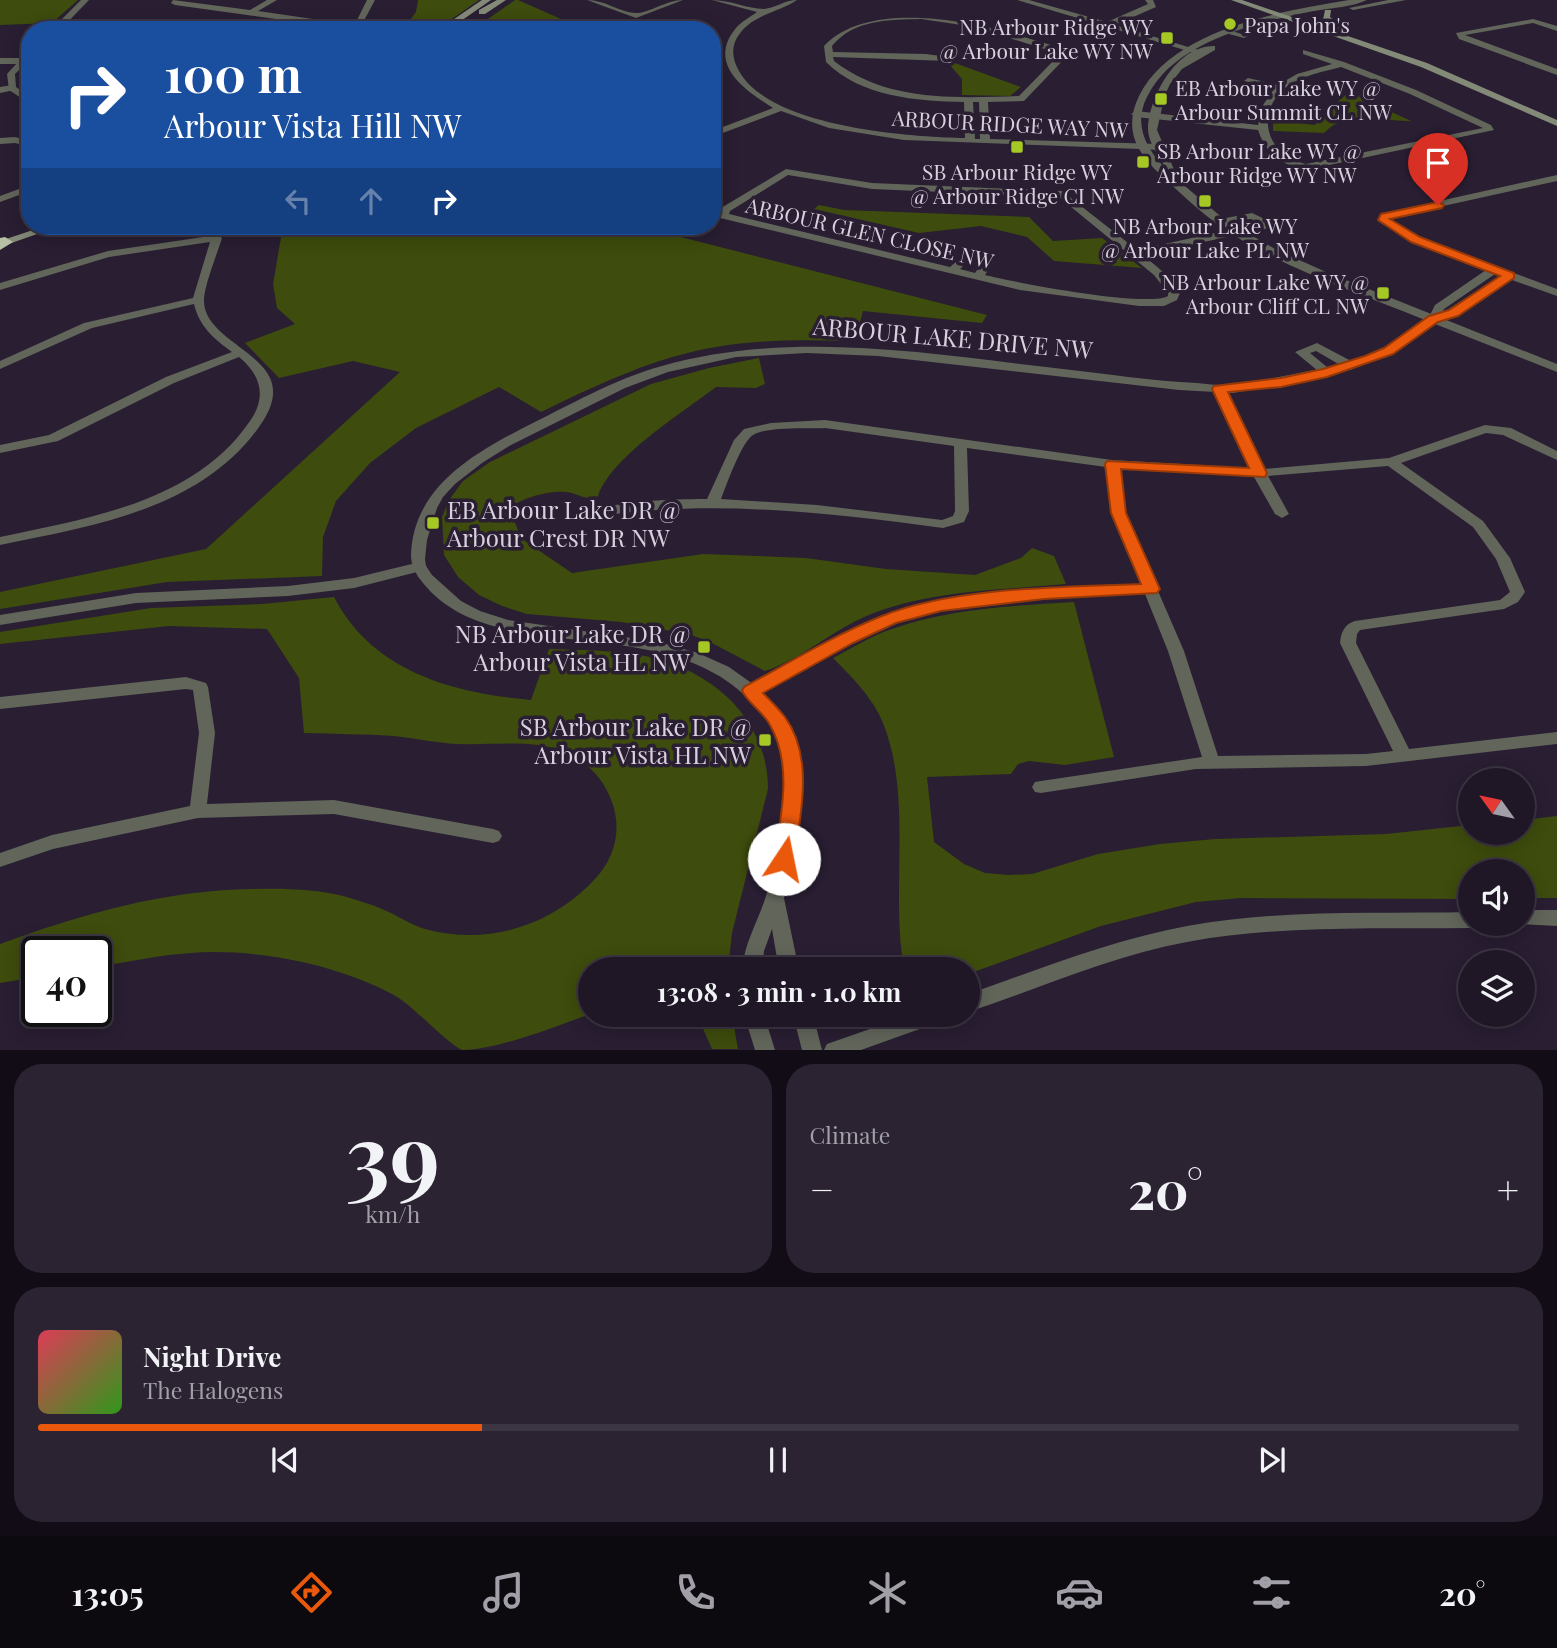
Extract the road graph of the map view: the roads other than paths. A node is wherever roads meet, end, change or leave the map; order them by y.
1 (85, 0) edge
2 (177, 0) edge
3 (273, 0) edge
4 (371, 0) edge
5 (487, 0) edge
6 (502, 0) edge
7 (591, 0) edge
8 (679, 0) edge
9 (716, 0) edge
10 (736, 0) edge
11 (793, 0) edge
12 (1021, 0) edge
13 (1149, 0) edge
14 (1234, 0) edge
15 (1363, 0) edge
16 (1402, 0) edge
17 (1247, 2) edge
18 (767, 10) junction
19 (253, 11) junction
20 (1328, 12) junction
21 (1294, 16) junction
22 (64, 21) edge
23 (305, 21) edge
24 (361, 21) edge
25 (456, 21) edge
26 (471, 21) edge
27 (1265, 22) junction
28 (1108, 25) junction
29 (1557, 29) edge
30 (1343, 30) junction
31 (1232, 32) junction
32 (1244, 36) junction
33 (1187, 48) junction
34 (1201, 52) junction
35 (1306, 52) dead end
36 (829, 54) junction
37 (944, 60) dead end
38 (0, 61) edge
39 (21, 61) edge
40 (21, 62) edge
41 (1341, 64) junction
42 (1557, 72) edge
43 (1248, 81) dead end
44 (12, 88) junction
45 (1280, 88) junction
46 (0, 90) edge
47 (21, 94) edge
48 (968, 99) junction
49 (983, 99) junction
50 (777, 106) junction
51 (1136, 114) junction
52 (1557, 115) edge
53 (1155, 116) junction
54 (1557, 124) edge
55 (1262, 125) junction
56 (721, 128) edge
57 (0, 141) edge
58 (970, 141) junction
59 (21, 142) edge
60 (985, 142) junction
61 (1384, 142) dead end
62 (1141, 146) junction
63 (1159, 147) junction
64 (1397, 149) junction
65 (1557, 178) edge
66 (1174, 181) junction
67 (21, 191) edge
68 (0, 199) edge
69 (1230, 228) junction
70 (21, 230) edge
71 (25, 235) edge
72 (203, 235) edge
73 (217, 235) edge
74 (1, 242) edge
75 (1130, 251) junction
76 (1493, 270) junction
77 (952, 271) junction
78 (1510, 276) junction
79 (978, 277) junction
80 (0, 287) edge
81 (1557, 293) edge
82 (198, 300) junction
83 (1434, 319) junction
84 (0, 350) edge
85 (239, 353) junction
86 (15, 357) junction
87 (0, 365) edge
88 (1351, 366) junction
89 (1557, 368) edge
90 (1327, 372) junction
91 (1219, 389) junction
92 (960, 444) junction
93 (0, 449) edge
94 (1557, 456) edge
95 (1391, 462) junction
96 (1112, 464) junction
97 (1259, 473) junction
98 (712, 504) junction
99 (606, 511) dead end
100 (1282, 514) dead end
101 (0, 541) edge
102 (420, 568) junction
103 (1152, 589) junction
104 (0, 620) edge
105 (751, 691) junction
106 (0, 703) edge
107 (1557, 738) edge
108 (1403, 754) junction
109 (1212, 763) junction
110 (1041, 787) dead end
111 (198, 811) junction
112 (493, 836) dead end
113 (0, 860) edge
114 (775, 897) junction
115 (1535, 918) edge
116 (1557, 918) edge
117 (1458, 920) edge
118 (752, 957) edge
119 (785, 957) edge
120 (980, 999) edge
121 (758, 1027) edge
122 (807, 1027) edge
123 (899, 1027) edge
124 (765, 1049) edge
125 (813, 1049) edge
126 (834, 1049) edge

1 - 22 street
2 - 19 street
3 - 19 street
4 - 24 street
5 - 25 main road
6 - 26 main road
7 - 8 street
9 - 18 street
10 - 18 street
11 - 18 street, ARBOUR RIDGE WAY NW
12 - 28 street
13 - 28 street
14 - 17 main road
15 - 21 street
16 - 20 street
17 - 21 main road
17 - 27 main road
18 - 50 street, ARBOUR RIDGE WAY NW
19 - 23 street
20 - 21 street
20 - 30 main road
21 - 27 street
21 - 30 main road
21 - 32 street
21 - 54 main road
27 - 31 street
28 - 33 street
29 - 42 street
30 - 52 main road
31 - 32 street
31 - 33 street
32 - 34 street
33 - 34 street
33 - 51 street
34 - 53 street
35 - 41 street
36 - 37 street
36 - 48 street
36 - 49 street
38 - 39 street
40 - 44 street
41 - 45 street
41 - 64 street
43 - 45 street
44 - 46 street
44 - 47 street
45 - 55 street
48 - 49 street
48 - 58 street
49 - 60 street
50 - 56 street
50 - 58 street, ARBOUR RIDGE WAY NW
51 - 53 street
51 - 62 street
53 - 55 street
53 - 63 street
55 - 64 street
57 - 59 street
58 - 60 street, ARBOUR RIDGE WAY NW
60 - 62 street, ARBOUR RIDGE WAY NW
61 - 64 street
62 - 63 street, ARBOUR RIDGE WAY NW
62 - 66 street
63 - 66 street
65 - 76 street
66 - 69 street
67 - 68 street
69 - 75 street
69 - 83 street
70 - 74 main road
71 - 74 main road
72 - 80 street
73 - 82 street
75 - 77 street, ARBOUR GLEN CLOSE NW
75 - 79 street, ARBOUR GLEN CLOSE NW
76 - 78 street
76 - 83 street
77 - 79 street, ARBOUR GLEN CLOSE NW
77 - 79 street
78 - 81 street
78 - 83 street
82 - 85 street
82 - 86 street
83 - 88 street, ARBOUR LAKE DRIVE NW
83 - 89 street
84 - 86 street
85 - 93 street
85 - 101 street
86 - 87 street
88 - 90 street, ARBOUR LAKE DRIVE NW
88 - 90 street
90 - 91 street, ARBOUR LAKE DRIVE NW
91 - 97 street
91 - 102 street, ARBOUR LAKE DRIVE NW
92 - 96 street
92 - 98 street
92 - 98 street
94 - 95 street
95 - 97 street
95 - 108 street
96 - 97 street
96 - 103 street
97 - 100 street
98 - 99 street
102 - 104 street
102 - 105 street
103 - 105 street
103 - 109 street
105 - 114 street
106 - 111 street
107 - 108 street
108 - 109 street
109 - 110 street
111 - 112 street
111 - 113 street
114 - 118 street
114 - 119 street
115 - 116 street
117 - 120 street
121 - 124 street
122 - 125 street
123 - 126 street

